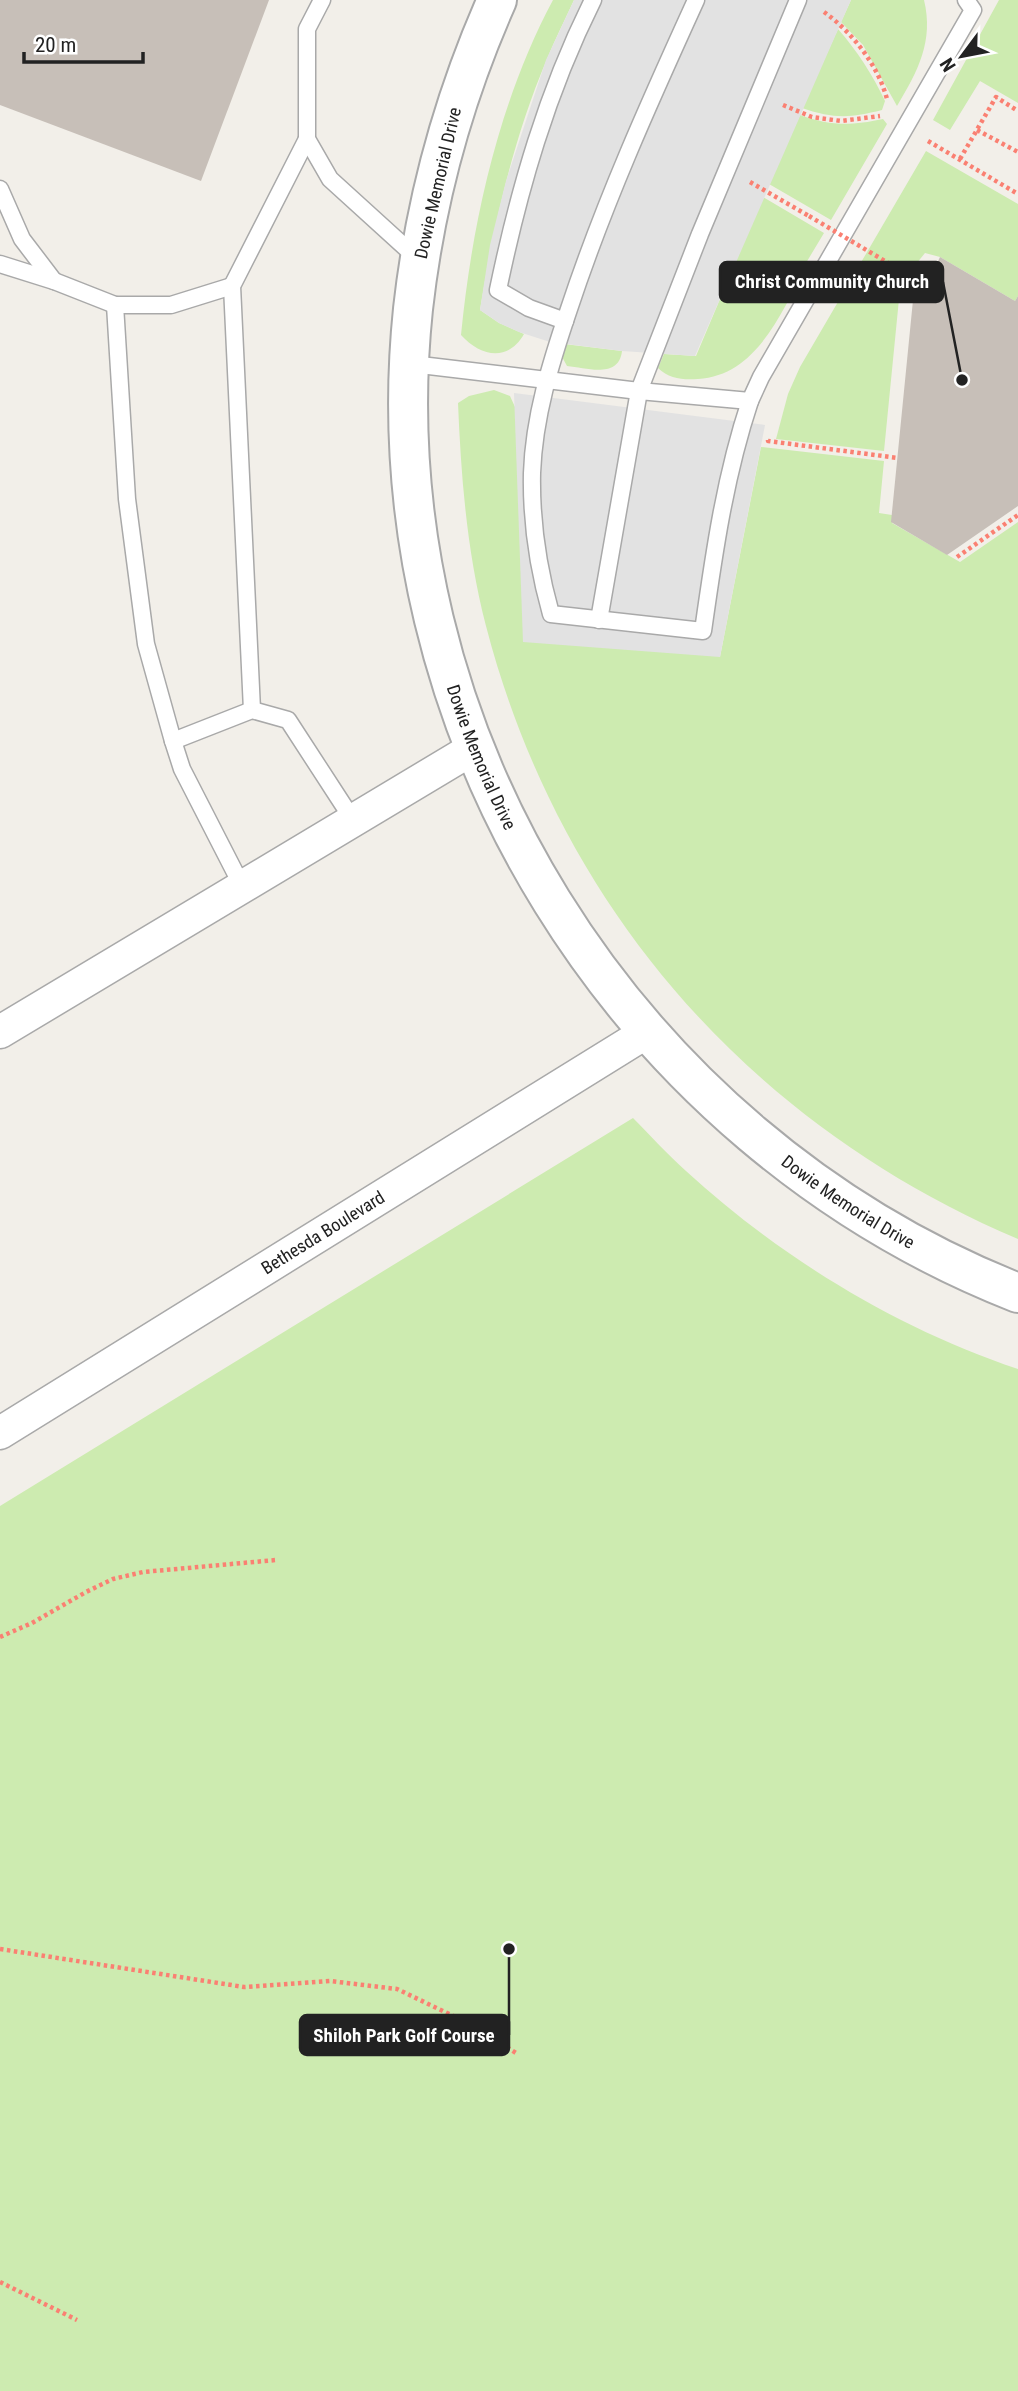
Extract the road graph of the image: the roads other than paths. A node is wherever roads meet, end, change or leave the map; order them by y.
1 (322, 0) edge
2 (497, 0) edge
3 (593, 0) edge
4 (696, 0) edge
5 (798, 0) edge
6 (972, 3) edge
7 (307, 139) junction
8 (0, 189) edge
9 (419, 260) junction
10 (0, 264) edge
11 (54, 281) junction
12 (232, 286) junction
13 (115, 305) junction
14 (565, 321) junction
15 (410, 364) junction
16 (546, 380) junction
17 (639, 391) junction
18 (750, 401) junction
19 (599, 620) junction
20 (252, 710) junction
21 (173, 741) junction
22 (474, 748) junction
23 (353, 820) junction
24 (242, 886) junction
25 (0, 1032) edge
26 (647, 1032) junction
27 (1018, 1293) edge
28 (0, 1433) edge

1 - 7 lane
2 - 9 street, Dowie Memorial Drive
3 - 14 lane
4 - 14 lane
5 - 17 lane
6 - 18 lane
7 - 9 lane
7 - 12 lane
8 - 11 lane
9 - 15 street, Dowie Memorial Drive
10 - 11 lane
11 - 13 lane
12 - 13 lane
12 - 20 lane
13 - 21 lane
14 - 16 lane
15 - 16 lane
15 - 22 street, Dowie Memorial Drive
16 - 17 lane
16 - 19 lane
17 - 18 lane
17 - 19 lane
18 - 19 lane
20 - 21 lane
20 - 23 lane
21 - 24 lane
22 - 23 street
22 - 26 street, Dowie Memorial Drive
23 - 24 street
24 - 25 street
26 - 27 street, Dowie Memorial Drive
26 - 28 street, Bethesda Boulevard

